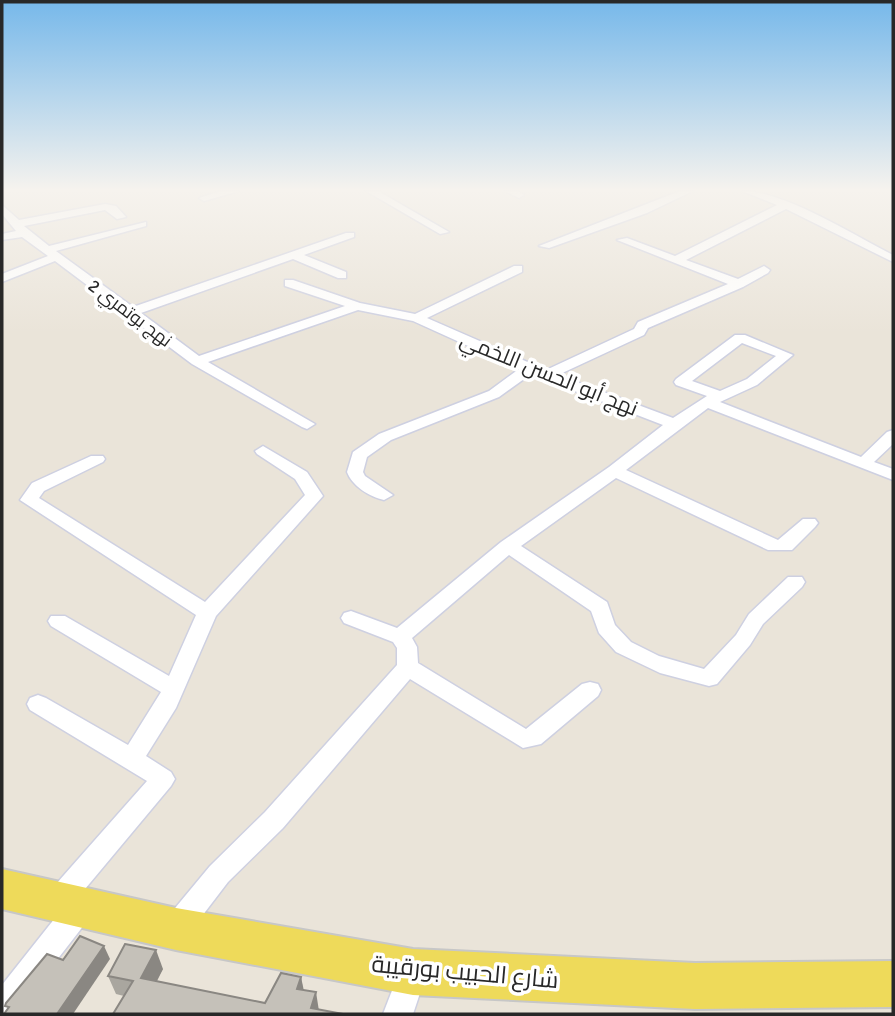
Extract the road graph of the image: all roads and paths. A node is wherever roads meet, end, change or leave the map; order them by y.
1 (33, 238) edge
2 (97, 238) edge
3 (343, 238) edge
4 (566, 238) edge
5 (719, 238) edge
6 (852, 238) edge
7 (623, 240) dead end
8 (545, 246) dead end
9 (52, 253) junction
10 (294, 255) junction
11 (893, 259) edge
12 (676, 260) junction
13 (518, 270) dead end
14 (764, 270) dead end
15 (342, 275) dead end
16 (2, 278) edge
17 (289, 283) dead end
18 (739, 284) junction
19 (357, 306) junction
20 (129, 313) junction
21 (417, 318) junction
22 (197, 361) junction
23 (530, 368) junction
24 (546, 375) junction
25 (714, 399) junction
26 (307, 424) dead end
27 (674, 424) junction
28 (893, 435) edge
29 (263, 451) dead end
30 (97, 459) dead end
31 (864, 463) junction
32 (615, 471) junction
33 (893, 475) edge
34 (384, 495) dead end
35 (809, 523) dead end
36 (508, 546) junction
37 (794, 582) dead end
38 (207, 613) junction
39 (351, 618) dead end
40 (58, 621) dead end
41 (400, 637) junction
42 (408, 667) junction
43 (173, 688) junction
44 (590, 690) dead end
45 (38, 704) dead end
46 (131, 758) junction
47 (2, 889) edge
48 (70, 904) junction
49 (176, 929) junction
50 (413, 972) junction
51 (893, 984) edge
52 (2, 1008) edge
53 (398, 1014) edge

1 - 9 street, نهج بوتمري 2
2 - 9 street
3 - 10 street
4 - 8 street
5 - 12 street
6 - 11 street
7 - 12 street
9 - 16 street
9 - 20 street, نهج بوتمري 2
10 - 15 street
10 - 20 street
12 - 18 street
13 - 21 street
14 - 18 street
17 - 19 street, نهج أبو الحسن اللخمي
18 - 24 street
19 - 21 street, نهج أبو الحسن اللخمي
19 - 22 street
20 - 22 street, نهج بوتمري 2
21 - 23 street, نهج أبو الحسن اللخمي
22 - 26 street, نهج بوتمري 2
23 - 24 street, نهج أبو الحسن اللخمي
23 - 34 street
24 - 27 street, نهج أبو الحسن اللخمي
25 - 25 street
25 - 27 street
25 - 31 street
27 - 32 street
28 - 31 street
29 - 38 street
30 - 38 street
31 - 33 street
32 - 35 street
32 - 36 street
36 - 37 street
36 - 41 street
38 - 43 street
39 - 41 street
40 - 43 street
41 - 42 street
42 - 44 street
42 - 49 street
43 - 46 street
45 - 46 street
46 - 48 street
47 - 48 main road, شارع الحبيب بورقيبة
48 - 49 main road, شارع الحبيب بورقيبة
48 - 52 street
49 - 50 main road, شارع الحبيب بورقيبة
50 - 51 main road, شارع الحبيب بورقيبة
50 - 53 street

